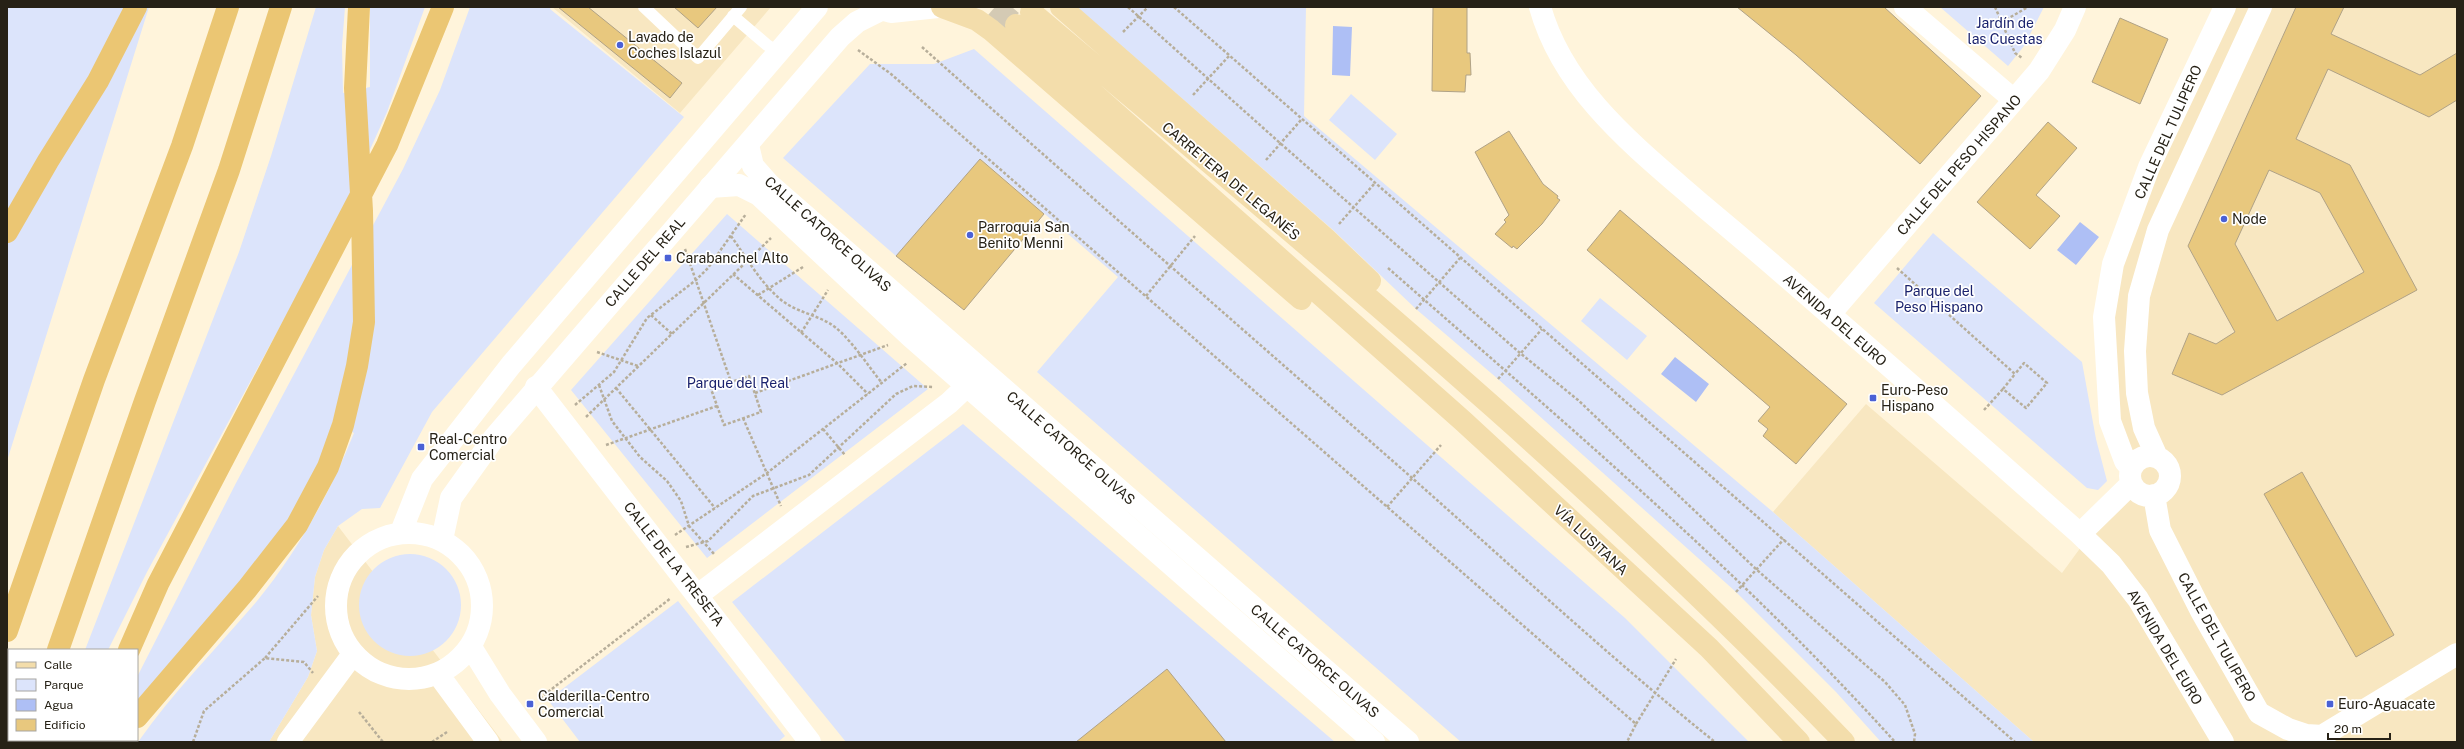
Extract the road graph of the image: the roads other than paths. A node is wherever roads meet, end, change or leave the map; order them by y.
1 (136, 7) edge
2 (228, 7) edge
3 (281, 7) edge
4 (359, 7) edge
5 (444, 7) edge
6 (644, 7) edge
7 (741, 7) edge
8 (817, 7) edge
9 (938, 7) edge
10 (942, 7) edge
11 (1061, 7) edge
12 (1540, 7) edge
13 (1905, 7) edge
14 (2075, 7) edge
15 (2225, 7) edge
16 (2261, 7) edge
17 (877, 8) edge
18 (658, 12) edge
19 (733, 16) junction
20 (780, 53) junction
21 (2014, 100) junction
22 (748, 145) junction
23 (710, 186) junction
24 (7, 232) edge
25 (1830, 314) junction
26 (1376, 346) junction
27 (1431, 351) junction
28 (967, 386) junction
29 (536, 387) junction
30 (2157, 457) junction
31 (2131, 476) junction
32 (2154, 495) junction
33 (401, 532) junction
34 (2080, 534) junction
35 (442, 540) junction
36 (698, 595) junction
37 (7, 631) edge
38 (470, 648) junction
39 (58, 649) edge
40 (129, 649) edge
41 (353, 654) junction
42 (2457, 654) edge
43 (438, 674) junction
44 (138, 716) edge
45 (2318, 739) edge
46 (288, 742) edge
47 (488, 742) edge
48 (536, 742) edge
49 (810, 742) edge
50 (1374, 742) edge
51 (1408, 742) edge
52 (1799, 742) edge
53 (1844, 742) edge
54 (2223, 742) edge

1 - 24 highway
2 - 37 highway
3 - 39 highway
4 - 44 highway
5 - 40 highway
6 - 18 lane
7 - 19 lane
8 - 20 street
9 - 17 street
10 - 26 main road
11 - 27 main road
12 - 25 street, AVENIDA DEL EURO
13 - 21 street
14 - 21 street, CALLE DEL PESO HISPANO
15 - 31 street, CALLE DEL TULIPERO
16 - 30 street
17 - 22 street, CALLE DEL REAL
18 - 19 lane
19 - 20 lane
20 - 33 street
21 - 25 street, CALLE DEL PESO HISPANO
22 - 23 street, CALLE DEL REAL
22 - 51 street, CALLE CATORCE OLIVAS
23 - 28 street, CALLE CATORCE OLIVAS
23 - 29 street, CALLE DEL REAL
25 - 34 street, AVENIDA DEL EURO
26 - 27 main road, CARRETERA DE LEGANÉS
26 - 52 main road, VÍA LUSITANA
27 - 53 main road
28 - 36 street
28 - 50 street, CALLE CATORCE OLIVAS
29 - 35 street, CALLE DEL REAL
29 - 36 street, CALLE DE LA TRESETA
30 - 31 street
30 - 32 street
31 - 32 street
31 - 34 street
32 - 45 street, CALLE DEL TULIPERO
33 - 35 street
33 - 41 street
34 - 54 street, AVENIDA DEL EURO
35 - 38 street
36 - 49 street, CALLE DE LA TRESETA
38 - 43 street
38 - 48 street
41 - 43 street
41 - 46 street
42 - 45 street
43 - 47 street

